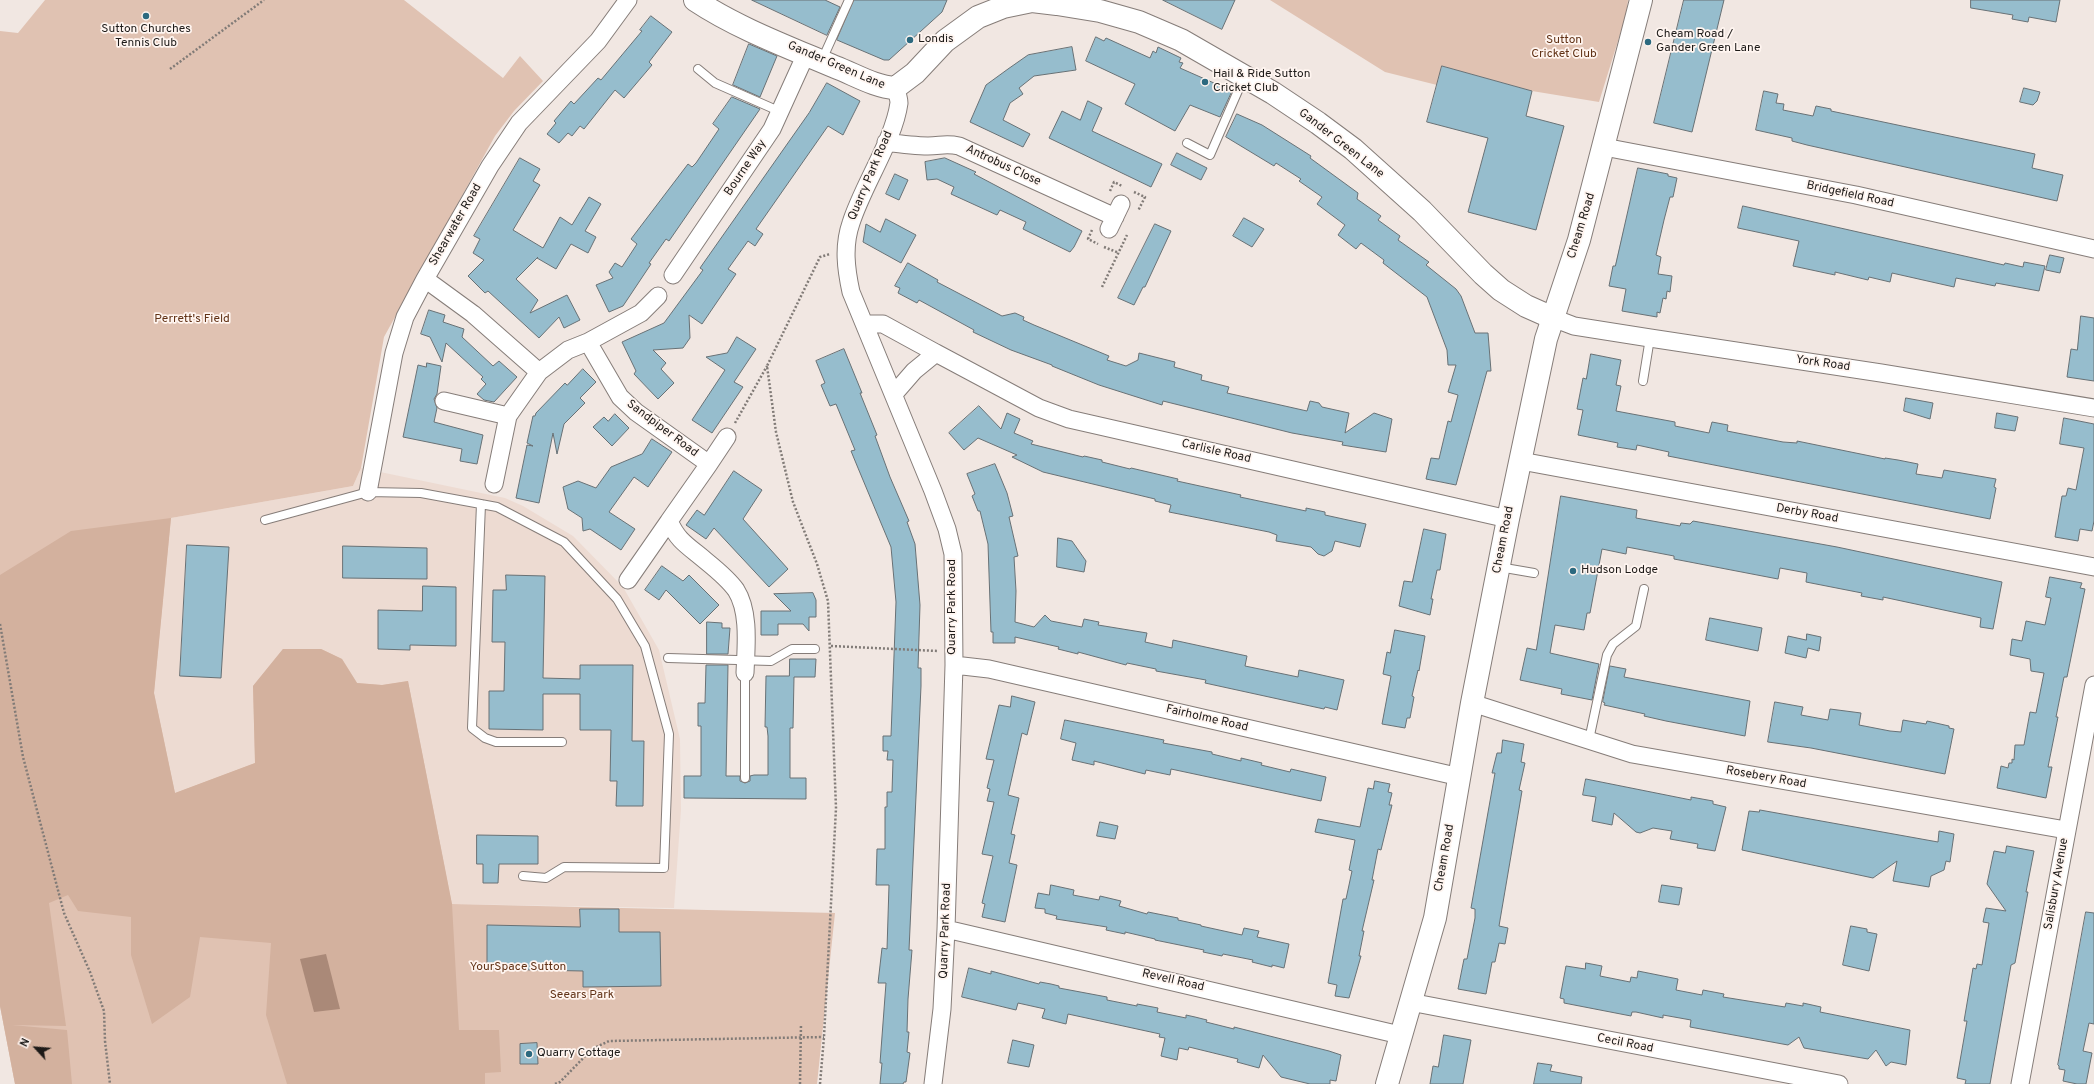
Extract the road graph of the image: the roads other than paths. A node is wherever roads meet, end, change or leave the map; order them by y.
1 (628, 0) edge
2 (695, 0) edge
3 (850, 0) edge
4 (1641, 0) edge
5 (1033, 1) edge
6 (814, 58) junction
7 (698, 69) dead end
8 (1245, 76) junction
9 (895, 88) junction
10 (781, 112) junction
11 (886, 142) junction
12 (1187, 143) dead end
13 (1604, 147) junction
14 (1115, 217) dead end
15 (2094, 249) edge
16 (673, 274) dead end
17 (425, 279) junction
18 (658, 296) dead end
19 (1552, 318) junction
20 (865, 324) junction
21 (1650, 338) junction
22 (588, 342) junction
23 (936, 353) junction
24 (539, 372) junction
25 (1643, 381) dead end
26 (894, 394) junction
27 (444, 401) dead end
28 (2094, 408) edge
29 (508, 416) junction
30 (727, 437) road end
31 (1521, 461) junction
32 (709, 464) junction
33 (494, 484) dead end
34 (368, 492) junction
35 (481, 504) junction
36 (1508, 519) junction
37 (265, 520) dead end
38 (668, 520) junction
39 (1498, 566) junction
40 (2094, 567) edge
41 (1534, 573) dead end
42 (628, 580) dead end
43 (1644, 589) dead end
44 (815, 649) dead end
45 (668, 658) dead end
46 (954, 659) junction
47 (745, 667) junction
48 (2094, 685) edge
49 (1472, 703) junction
50 (1589, 740) junction
51 (562, 742) dead end
52 (1460, 777) junction
53 (745, 778) dead end
54 (2066, 830) junction
55 (523, 876) dead end
56 (946, 929) junction
57 (1410, 1002) junction
58 (1400, 1035) junction
59 (933, 1084) edge
60 (1387, 1084) edge
61 (1839, 1084) edge
62 (2020, 1084) edge

1 - 17 street, Shearwater Road
2 - 6 main road, Gander Green Lane
3 - 6 lane
4 - 13 main road, Cheam Road
5 - 8 main road, Gander Green Lane
5 - 9 main road, Gander Green Lane
6 - 9 main road, Gander Green Lane
6 - 10 street, Bourne Way
7 - 10 lane
8 - 12 lane
8 - 19 main road, Gander Green Lane
9 - 11 street, Quarry Park Road
10 - 16 street, Bourne Way
11 - 14 street, Antrobus Close
11 - 20 street, Quarry Park Road
13 - 15 street, Bridgefield Road
13 - 19 main road, Cheam Road
17 - 24 street
17 - 34 street, Shearwater Road
18 - 22 street
19 - 21 street, York Road
19 - 31 main road, Cheam Road
20 - 23 street, Carlisle Road
20 - 26 street, Quarry Park Road
21 - 25 lane
21 - 28 street, York Road
22 - 24 street
22 - 32 street, Sandpiper Road
23 - 26 street
23 - 36 street, Carlisle Road
24 - 29 street
26 - 46 street, Quarry Park Road
27 - 29 street
29 - 33 street
30 - 32 street
31 - 36 main road, Cheam Road
31 - 40 street, Derby Road
32 - 38 street, Sandpiper Road
34 - 35 lane
34 - 37 lane
35 - 51 lane
35 - 55 lane
36 - 39 main road, Cheam Road
38 - 42 street, Sandpiper Road
38 - 47 street
39 - 41 lane
39 - 49 main road, Cheam Road
43 - 50 lane
44 - 47 lane
45 - 47 lane
46 - 52 street, Fairholme Road
46 - 56 street, Quarry Park Road
47 - 53 lane
48 - 54 street, Salisbury Avenue
49 - 50 street, Rosebery Road
49 - 52 main road, Cheam Road
50 - 54 street, Rosebery Road
52 - 57 main road, Cheam Road
54 - 62 street, Salisbury Avenue
56 - 58 street, Revell Road
56 - 59 street, Quarry Park Road
57 - 58 main road, Cheam Road
57 - 61 street, Cecil Road
58 - 60 main road, Cheam Road

